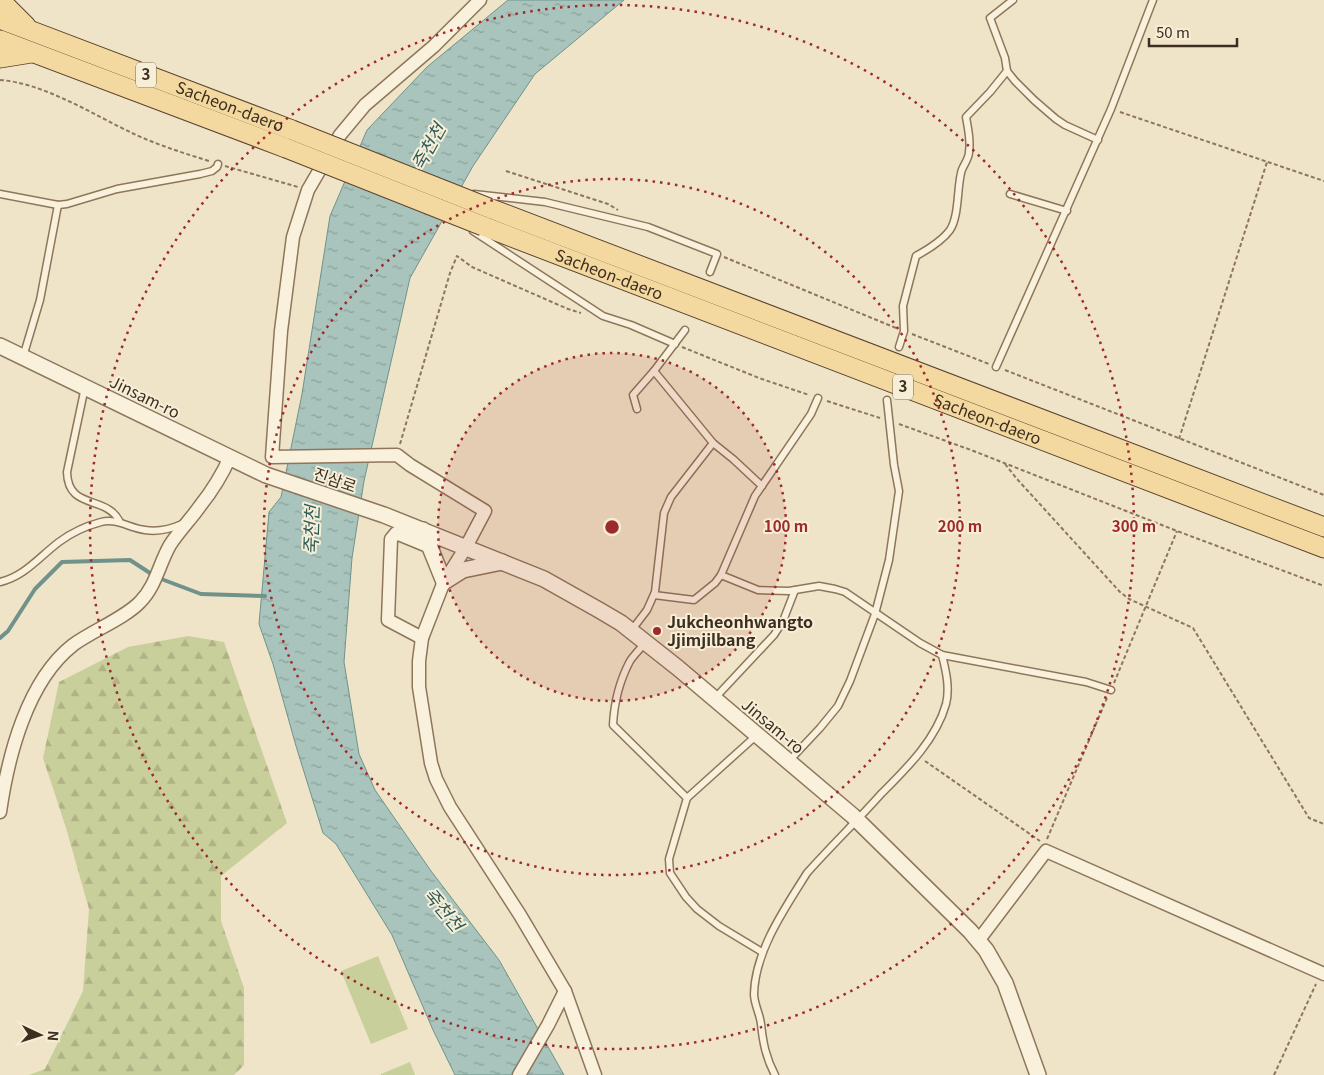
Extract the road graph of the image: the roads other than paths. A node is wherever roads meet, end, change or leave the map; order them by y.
1 (0, 0) edge
2 (480, 0) edge
3 (1013, 0) edge
4 (1153, 0) edge
5 (0, 19) edge
6 (32, 31) junction
7 (0, 40) edge
8 (34, 53) junction
9 (0, 58) edge
10 (1007, 71) junction
11 (1098, 140) junction
12 (218, 164) road end
13 (449, 192) junction
14 (0, 194) edge
15 (1010, 194) dead end
16 (58, 205) junction
17 (443, 210) junction
18 (1067, 211) junction
19 (710, 272) dead end
20 (685, 330) dead end
21 (676, 344) junction
22 (0, 346) edge
23 (899, 347) dead end
24 (23, 357) junction
25 (996, 367) road end
26 (654, 371) junction
27 (85, 387) junction
28 (818, 398) dead end
29 (887, 400) dead end
30 (637, 409) dead end
31 (713, 443) junction
32 (278, 456) junction
33 (230, 457) junction
34 (270, 476) junction
35 (762, 486) junction
36 (384, 515) joint
37 (120, 522) junction
38 (188, 522) junction
39 (1324, 527) edge
40 (423, 530) junction
41 (430, 546) junction
42 (466, 547) junction
43 (1324, 548) edge
44 (503, 562) junction
45 (721, 575) junction
46 (0, 582) edge
47 (444, 582) junction
48 (795, 590) junction
49 (654, 595) junction
50 (875, 614) junction
51 (631, 631) junction
52 (422, 638) junction
53 (645, 642) junction
54 (942, 655) junction
55 (1111, 690) dead end
56 (714, 699) junction
57 (757, 735) junction
58 (788, 762) junction
59 (687, 798) junction
60 (0, 812) edge
61 (857, 820) junction
62 (978, 941) junction
63 (762, 952) junction
64 (1322, 974) edge
65 (565, 991) junction
66 (519, 1075) edge
67 (595, 1075) edge
68 (775, 1075) edge
69 (1038, 1075) edge

1 - 6 main road
2 - 32 street
3 - 10 lane
4 - 11 lane
5 - 6 main road, Sacheon-daero / 3
6 - 13 main road, Sacheon-daero / 3, bridge
7 - 8 main road, Sacheon-daero / 3
8 - 9 main road
8 - 17 main road, Sacheon-daero / 3, bridge
10 - 11 lane
10 - 23 lane
11 - 18 lane
12 - 16 lane
13 - 19 lane
13 - 39 main road, Sacheon-daero / 3, bridge
14 - 16 lane
15 - 18 lane
16 - 24 lane
17 - 21 lane
17 - 43 main road, Sacheon-daero / 3, bridge
18 - 25 lane
20 - 21 lane
21 - 26 lane
22 - 24 street, Jinsam-ro
24 - 27 street, Jinsam-ro
26 - 30 lane
26 - 31 lane
27 - 33 street, Jinsam-ro
27 - 37 lane
28 - 35 lane
29 - 50 lane
31 - 35 lane
31 - 49 lane
32 - 34 street
32 - 42 street
33 - 34 street, Jinsam-ro
33 - 38 street
34 - 36 street, 진삼로
35 - 45 lane
36 - 40 street, Jinsam-ro
37 - 38 lane
37 - 46 lane
38 - 60 street
40 - 41 street
40 - 42 street, Jinsam-ro
41 - 47 street
41 - 52 street
42 - 44 street, Jinsam-ro
42 - 47 street
44 - 47 street
44 - 51 street, Jinsam-ro
45 - 48 lane
45 - 49 lane
47 - 52 street
48 - 50 lane
48 - 56 lane
49 - 51 lane
50 - 54 lane
50 - 58 lane
51 - 53 street, Jinsam-ro
52 - 65 street
53 - 56 street, Jinsam-ro
53 - 59 lane
54 - 55 lane
54 - 61 lane
56 - 57 street, Jinsam-ro
57 - 58 street, Jinsam-ro
57 - 59 lane
58 - 61 street, Jinsam-ro
59 - 63 lane
61 - 62 street, Jinsam-ro
61 - 63 lane
62 - 64 street
62 - 69 street, Jinsam-ro
63 - 68 lane
65 - 66 street
65 - 67 street

